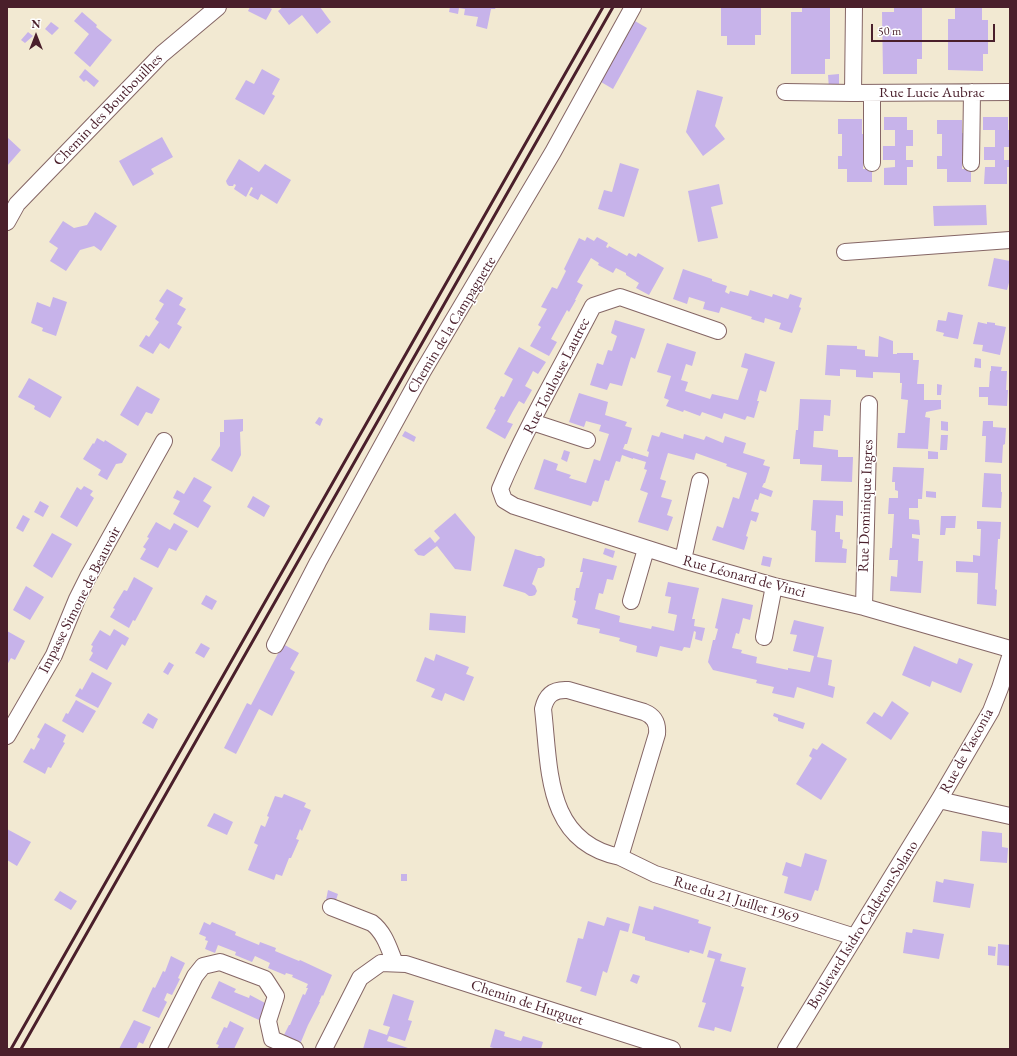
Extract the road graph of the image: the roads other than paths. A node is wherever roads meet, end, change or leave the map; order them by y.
1 (218, 7) edge
2 (633, 7) edge
3 (854, 7) edge
4 (785, 92) dead end
5 (972, 92) junction
6 (1010, 92) edge
7 (853, 93) junction
8 (872, 93) junction
9 (872, 163) dead end
10 (971, 163) dead end
11 (7, 222) edge
12 (1010, 240) edge
13 (845, 252) dead end
14 (718, 331) dead end
15 (869, 404) dead end
16 (532, 422) junction
17 (587, 440) dead end
18 (164, 441) dead end
19 (505, 478) joint
20 (700, 482) dead end
21 (646, 549) junction
22 (683, 560) junction
23 (774, 586) junction
24 (631, 601) dead end
25 (864, 607) junction
26 (764, 636) dead end
27 (275, 645) dead end
28 (1010, 648) edge
29 (1010, 657) edge
30 (7, 736) edge
31 (940, 800) junction
32 (1010, 816) edge
33 (620, 857) junction
34 (331, 907) dead end
35 (855, 937) junction
36 (388, 963) junction
37 (158, 1049) edge
38 (295, 1049) edge
39 (324, 1049) edge
40 (672, 1049) edge
41 (786, 1049) edge

1 - 11 street, Chemin des Boutbouilhes
2 - 27 street, Chemin de la Campagnette
3 - 7 street
4 - 7 street, Rue Lucie Aubrac
5 - 6 street, Rue Lucie Aubrac
5 - 8 street, Rue Lucie Aubrac
5 - 10 street
7 - 8 street, Rue Lucie Aubrac
8 - 9 street
12 - 13 street
14 - 16 street, Rue Toulouse Lautrec
15 - 25 street, Rue Dominique Ingres
16 - 17 street
16 - 19 street, Rue Toulouse Lautrec
18 - 30 street, Impasse Simone de Beauvoir
19 - 21 street, Rue Léonard de Vinci
20 - 22 street
21 - 22 street, Rue Léonard de Vinci
21 - 24 street
22 - 23 street, Rue Léonard de Vinci
23 - 25 street, Rue Léonard de Vinci
23 - 26 street
25 - 28 street, Rue Léonard de Vinci
29 - 31 street, Rue de Vasconia
31 - 32 street, Rue de Vasconia
31 - 35 street, Boulevard Isidro Calderon-Solano
33 - 33 street, Rue du 21 Juillet 1969
33 - 35 street, Rue du 21 Juillet 1969
34 - 36 street
35 - 41 street, Boulevard Isidro Calderon-Solano
36 - 39 street
36 - 40 street, Chemin de Hurguet
37 - 38 street

